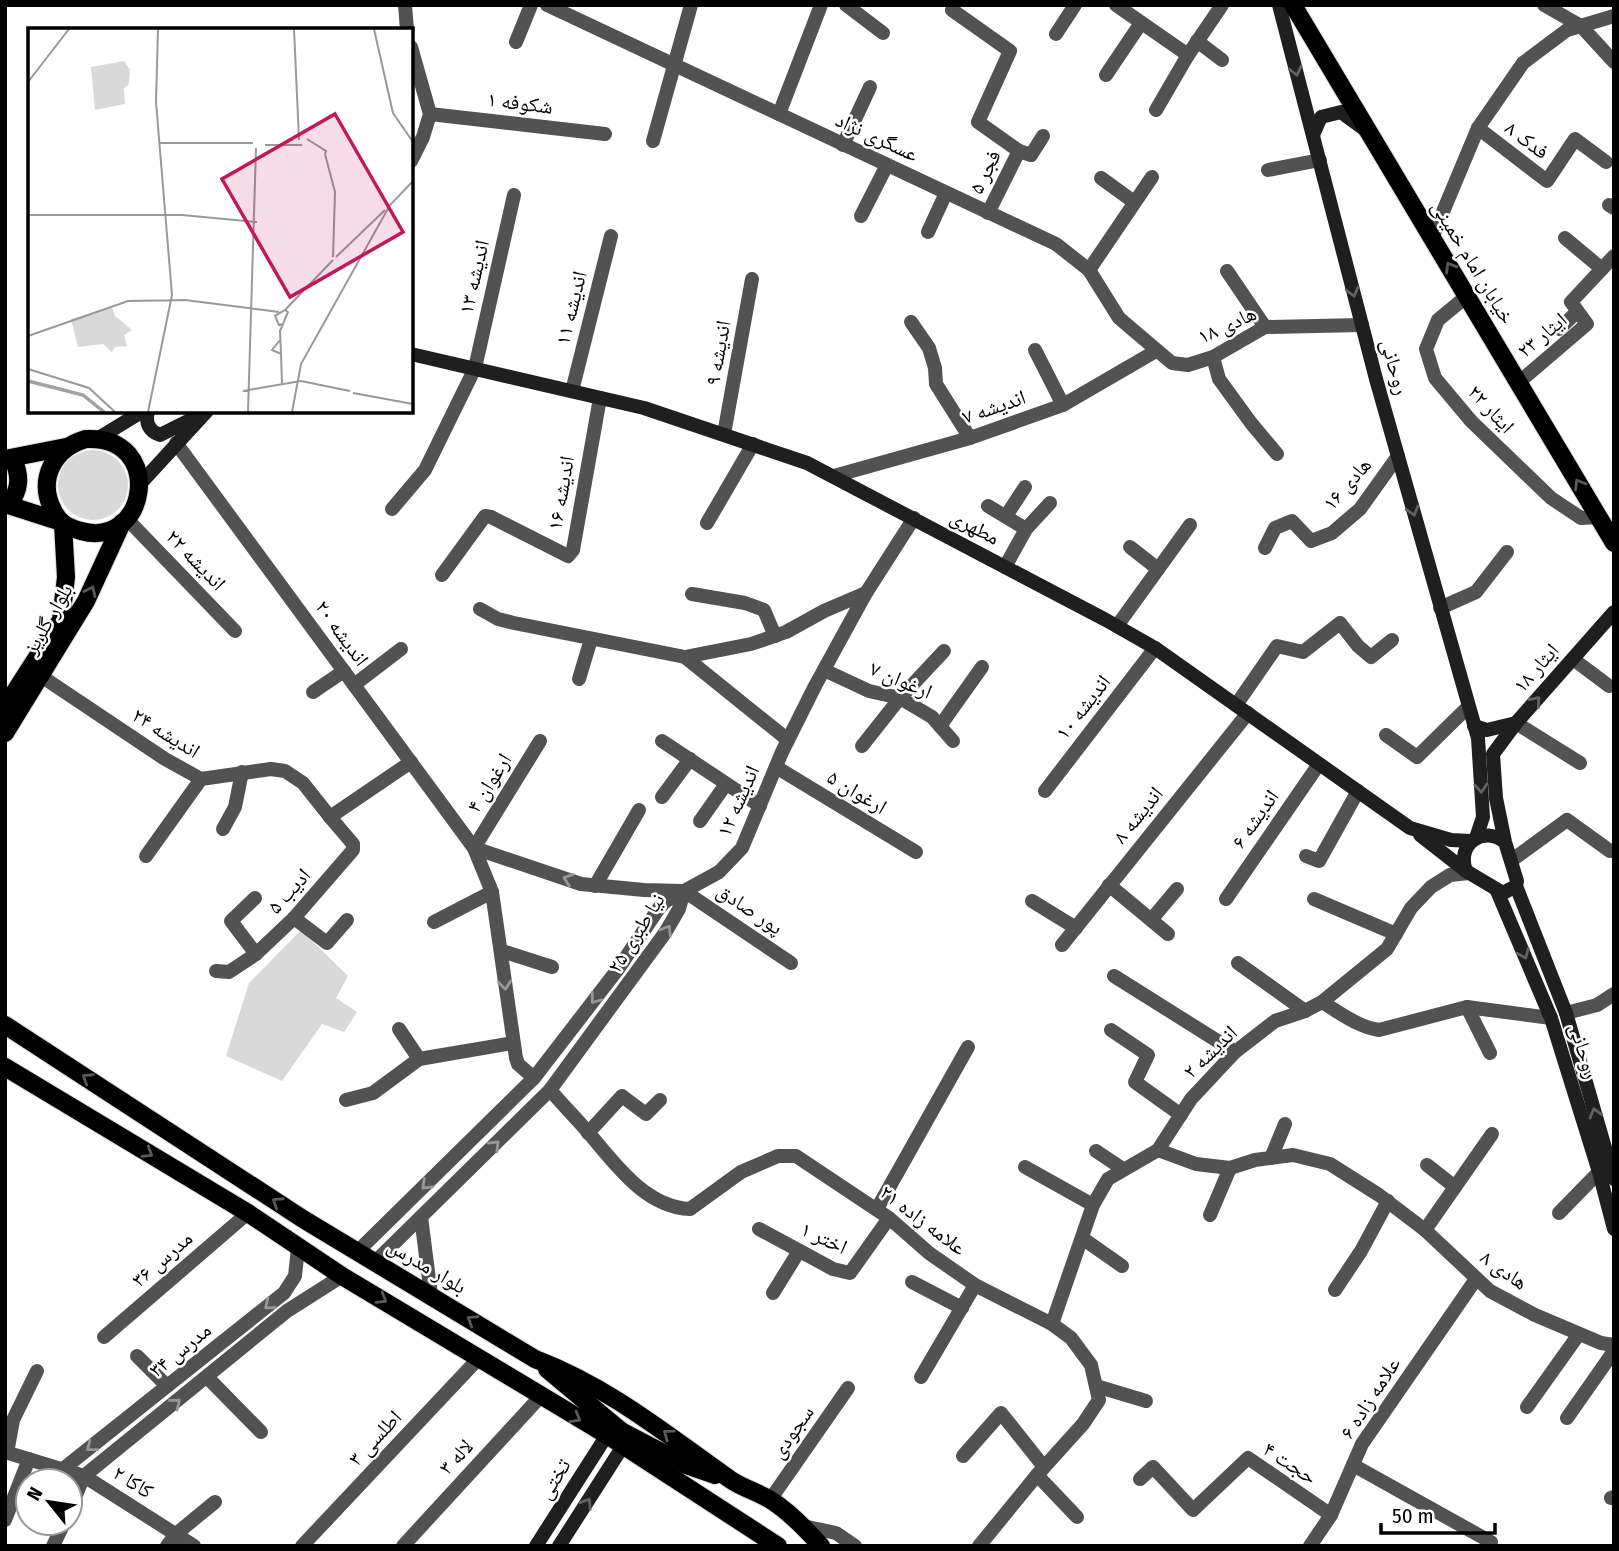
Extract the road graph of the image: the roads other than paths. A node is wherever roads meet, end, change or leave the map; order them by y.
1 (405, 5) edge
2 (531, 5) edge
3 (547, 5) edge
4 (691, 5) edge
5 (821, 5) edge
6 (846, 5) edge
7 (954, 5) edge
8 (1075, 5) edge
9 (1116, 5) edge
10 (1222, 5) edge
11 (1279, 5) edge
12 (1293, 5) edge
13 (1544, 5) edge
14 (1614, 16) edge
15 (1142, 23) junction
16 (1581, 26) junction
17 (407, 28) edge
18 (883, 33) dead end
19 (1056, 34) dead end
20 (1197, 41) junction
21 (516, 42) dead end
22 (413, 54) edge
23 (1188, 55) junction
24 (1222, 60) dead end
25 (1614, 62) edge
26 (674, 65) junction
27 (1106, 75) dead end
28 (870, 87) dead end
29 (1156, 110) dead end
30 (430, 114) junction
31 (779, 114) junction
32 (1478, 128) junction
33 (605, 134) dead end
34 (1370, 134) junction
35 (1312, 135) junction
36 (1043, 136) dead end
37 (653, 141) dead end
38 (843, 145) junction
39 (1019, 151) junction
40 (413, 157) edge
41 (1320, 160) junction
42 (1606, 162) dead end
43 (887, 165) junction
44 (1268, 170) dead end
45 (1152, 177) dead end
46 (1101, 178) dead end
47 (946, 193) junction
48 (514, 195) dead end
49 (1134, 202) junction
50 (988, 213) junction
51 (861, 216) dead end
52 (928, 232) dead end
53 (611, 236) dead end
54 (1432, 238) junction
55 (1565, 238) dead end
56 (1614, 256) edge
57 (1602, 268) junction
58 (1089, 270) junction
59 (1227, 271) dead end
60 (752, 279) dead end
61 (1467, 296) junction
62 (1577, 312) junction
63 (911, 322) dead end
64 (1362, 325) junction
65 (1265, 327) junction
66 (1559, 329) dead end
67 (413, 348) edge
68 (1035, 351) dead end
69 (1156, 351) junction
70 (413, 354) edge
71 (1213, 357) junction
72 (428, 358) junction
73 (475, 368) junction
74 (1518, 383) junction
75 (572, 391) junction
76 (600, 398) junction
77 (1063, 405) junction
78 (142, 413) edge
79 (146, 413) edge
80 (204, 413) edge
81 (205, 413) edge
82 (724, 434) junction
83 (97, 439) junction
84 (970, 439) junction
85 (176, 443) junction
86 (753, 444) junction
87 (66, 447) junction
88 (1277, 454) dead end
89 (1398, 456) junction
90 (9, 459) edge
91 (834, 476) junction
92 (140, 484) junction
93 (1026, 487) dead end
94 (1050, 503) dead end
95 (7, 505) edge
96 (988, 506) dead end
97 (392, 509) dead end
98 (1006, 516) junction
99 (1599, 517) junction
100 (914, 518) junction
101 (124, 521) junction
102 (61, 523) junction
103 (707, 523) dead end
104 (1190, 525) dead end
105 (1026, 529) junction
106 (1614, 543) edge
107 (1130, 547) dead end
108 (1265, 548) dead end
109 (1507, 552) dead end
110 (1005, 567) junction
111 (1158, 569) junction
112 (442, 575) dead end
113 (866, 593) junction
114 (692, 594) dead end
115 (1440, 608) junction
116 (480, 609) dead end
117 (1614, 612) edge
118 (1117, 626) junction
119 (235, 631) dead end
120 (775, 636) junction
121 (591, 639) junction
122 (1392, 640) dead end
123 (1155, 648) junction
124 (401, 649) dead end
125 (944, 651) dead end
126 (685, 657) junction
127 (1573, 659) junction
128 (982, 667) dead end
129 (824, 670) junction
130 (344, 671) junction
131 (41, 676) junction
132 (579, 679) dead end
133 (354, 685) junction
134 (1609, 686) dead end
135 (313, 692) dead end
136 (900, 698) junction
137 (1468, 706) junction
138 (5, 707) edge
139 (1242, 709) junction
140 (1516, 723) junction
141 (940, 726) junction
142 (1476, 732) junction
143 (5, 733) edge
144 (1386, 735) dead end
145 (788, 740) junction
146 (540, 741) dead end
147 (662, 741) dead end
148 (953, 741) dead end
149 (862, 746) dead end
150 (690, 759) junction
151 (411, 762) junction
152 (1580, 763) dead end
153 (1319, 764) junction
154 (776, 767) junction
155 (242, 772) junction
156 (201, 779) junction
157 (726, 784) junction
158 (1045, 791) dead end
159 (1358, 791) junction
160 (662, 797) dead end
161 (760, 806) junction
162 (639, 810) dead end
163 (330, 817) junction
164 (700, 821) dead end
165 (1410, 828) junction
166 (223, 829) dead end
167 (1473, 839) junction
168 (1505, 842) junction
169 (474, 848) junction
170 (1610, 851) dead end
171 (916, 852) dead end
172 (146, 856) dead end
173 (1306, 856) dead end
174 (1511, 860) junction
175 (1467, 872) junction
176 (1109, 885) junction
177 (595, 886) junction
178 (1516, 887) junction
179 (1177, 889) dead end
180 (684, 891) junction
181 (1497, 891) junction
182 (492, 892) junction
183 (255, 898) dead end
184 (1226, 899) dead end
185 (1314, 899) dead end
186 (1032, 901) dead end
187 (294, 918) junction
188 (347, 920) dead end
189 (1151, 920) junction
190 (434, 922) dead end
191 (1076, 928) junction
192 (1168, 934) dead end
193 (1396, 934) junction
194 (1062, 945) dead end
195 (502, 951) junction
196 (256, 954) junction
197 (791, 963) dead end
198 (1238, 963) dead end
199 (552, 967) dead end
200 (216, 971) dead end
201 (1114, 976) dead end
202 (1614, 995) edge
203 (1322, 1002) junction
204 (1467, 1007) junction
205 (1305, 1011) junction
206 (1566, 1013) junction
207 (1551, 1018) junction
208 (5, 1025) edge
209 (399, 1029) dead end
210 (1111, 1030) dead end
211 (513, 1043) junction
212 (968, 1048) dead end
213 (1236, 1052) junction
214 (1490, 1053) dead end
215 (419, 1059) junction
216 (5, 1067) edge
217 (534, 1078) junction
218 (550, 1090) junction
219 (346, 1100) dead end
220 (660, 1100) dead end
221 (1181, 1115) junction
222 (1285, 1124) dead end
223 (588, 1133) junction
224 (1492, 1134) dead end
225 (1158, 1150) junction
226 (1096, 1151) dead end
227 (458, 1153) junction
228 (1270, 1158) junction
229 (1427, 1165) dead end
230 (1025, 1167) dead end
231 (1230, 1168) junction
232 (470, 1169) junction
233 (1123, 1169) junction
234 (1600, 1172) junction
235 (1614, 1179) edge
236 (1455, 1186) junction
237 (1388, 1201) junction
238 (1093, 1205) junction
239 (248, 1213) junction
240 (1559, 1213) dead end
241 (883, 1214) junction
242 (1210, 1215) dead end
243 (421, 1217) junction
244 (759, 1229) dead end
245 (1614, 1229) edge
246 (1425, 1230) junction
247 (1082, 1238) junction
248 (298, 1248) junction
249 (358, 1251) junction
250 (799, 1251) junction
251 (376, 1261) junction
252 (1122, 1266) dead end
253 (342, 1276) junction
254 (1476, 1279) junction
255 (912, 1282) dead end
256 (975, 1284) junction
257 (1335, 1290) dead end
258 (773, 1293) dead end
259 (432, 1295) junction
260 (962, 1308) junction
261 (1052, 1324) junction
262 (1579, 1334) junction
263 (104, 1337) dead end
264 (1614, 1345) edge
265 (1614, 1351) edge
266 (137, 1356) dead end
267 (479, 1358) junction
268 (535, 1359) junction
269 (37, 1371) dead end
270 (921, 1377) dead end
271 (208, 1378) junction
272 (167, 1386) junction
273 (1096, 1386) junction
274 (848, 1388) dead end
275 (540, 1397) junction
276 (1146, 1401) dead end
277 (1527, 1407) dead end
278 (1567, 1419) dead end
279 (261, 1432) dead end
280 (617, 1437) junction
281 (6, 1452) edge
282 (963, 1456) dead end
283 (29, 1459) junction
284 (1353, 1465) junction
285 (56, 1467) edge
286 (66, 1467) edge
287 (1041, 1471) junction
288 (84, 1476) joint
289 (1140, 1479) dead end
290 (734, 1482) junction
291 (770, 1500) junction
292 (215, 1502) dead end
293 (1331, 1515) junction
294 (1077, 1517) dead end
295 (5, 1520) edge
296 (803, 1526) junction
297 (172, 1540) edge
298 (1491, 1542) dead end
299 (767, 1543) edge
300 (194, 1546) edge
301 (302, 1546) edge
302 (403, 1546) edge
303 (536, 1546) edge
304 (559, 1546) edge
305 (821, 1546) edge
306 (855, 1546) edge
307 (979, 1546) edge
308 (1310, 1546) edge

1 - 17 street
2 - 21 street
3 - 26 street, عسگری نژاد
4 - 26 street
5 - 31 street
6 - 18 street
7 - 39 street, فجر ۵
8 - 19 street
9 - 15 street
10 - 20 street
11 -> 35 main road, روحانی
12 - 34 main road, خیابان امام خمینی
13 - 16 street
14 - 16 street
15 - 23 street
15 - 27 street
16 - 25 street
16 - 32 street
20 - 23 street
20 - 24 street
22 - 30 street
23 - 29 street
26 - 31 street, عسگری نژاد
26 - 37 street
28 - 38 street
30 - 33 street, شکوفه ۱
30 - 40 street
31 - 38 street, عسگری نژاد
32 - 42 street, فدک ۸
32 - 54 street
34 - 35 main road
34 - 54 main road, خیابان امام خمینی
35 - 41 main road, روحانی
36 - 39 street
38 - 43 street, عسگری نژاد
39 - 50 street, فجر ۵
41 - 44 street
41 -> 64 main road, روحانی
43 - 47 street, عسگری نژاد
43 - 51 street
45 - 49 street
46 - 49 street
47 - 50 street, عسگری نژاد
47 - 52 street
48 - 73 street, اندیشه ١٣
49 - 58 street
50 - 58 street, عسگری نژاد
53 - 75 street, اندیشه ۱۱
61 -> 54 main road, خیابان امام خمینی
55 - 57 street
56 - 57 street, ایثار ۲۳
57 - 62 street, ایثار ۲۳
58 - 69 street, عسگری نژاد
59 - 65 street
60 - 82 street, اندیشه ۹
61 - 74 main road, خیابان امام خمینی
61 - 99 street, ایثار ۲۲
62 - 66 street
62 - 74 street, ایثار ۲۳
63 - 84 street
64 - 65 street, هادی ۱۸
64 - 89 main road, روحانی
65 - 71 street, هادی ۱۸
67 - 72 main road
68 - 77 street
69 - 71 street, هادی ۱۸
69 - 77 street, اندیشه ۷
70 - 72 main road, مطهری
71 - 88 street
72 - 73 main road, مطهری
73 - 75 main road, مطهری
73 - 97 street, اندیشه ١٣
99 -> 74 main road, خیابان امام خمینی
75 - 76 main road, مطهری
76 - 82 main road, مطهری
76 - 112 street, اندیشه ۱۶
77 - 84 street, اندیشه ۷
78 - 83 main road
79 - 80 main road
81 - 85 main road
82 - 86 main road, مطهری
83 - 87 main road
83 - 92 main road
84 - 91 street, اندیشه ۷
85 - 92 main road
85 - 130 street, اندیشه ۲۰
86 - 91 main road, مطهری
86 - 103 street
87 - 90 main road
87 - 102 main road
89 - 108 street, هادی ۱۶
89 -> 115 main road, روحانی
90 - 95 main road
91 - 100 main road, مطهری
92 - 101 main road
93 - 98 street
94 - 105 street
95 - 102 main road
96 - 98 street
98 - 105 street
99 - 106 main road, خیابان امام خمینی
100 - 110 main road, مطهری
100 - 113 street, اندیشه ۱۲
101 - 102 main road
101 - 119 street, اندیشه ۲۲
131 -> 101 main road, بلوار گلریز
102 - 138 main road, بلوار گلریز
104 - 111 street
105 - 110 street
107 - 111 street
109 - 115 street
110 - 118 main road, مطهری
111 - 118 street
113 - 120 street
113 - 129 street, اندیشه ۱۲
114 - 120 street
115 - 137 main road, روحانی
116 - 121 street
117 - 127 main road, ایثار ۱۸
118 - 123 main road, مطهری
120 - 126 street
121 - 126 street
121 - 132 street
122 - 139 street, اندیشه ۸
123 - 139 main road, مطهری
123 - 158 street, اندیشه ۱۰
124 - 133 street
125 - 136 street
126 - 145 street
127 - 134 street
140 -> 127 main road, ایثار ۱۸
128 - 141 street
129 - 136 street, ارغوان ۷
129 - 145 street, اندیشه ۱۲
130 - 133 street, اندیشه ۲۰
130 - 135 street
131 - 143 main road, بلوار گلریز
131 - 156 street, اندیشه ۲۴
133 - 151 street, اندیشه ۲۰
136 - 141 street, ارغوان ۷
136 - 149 street
137 - 142 main road, روحانی
137 - 144 street
139 - 153 main road, مطهری
139 - 176 street, اندیشه ۸
140 - 142 main road
140 - 152 street
140 - 168 main road, ایثار ۱۸
141 - 148 street, ارغوان ۷
142 -> 167 main road, روحانی
145 - 154 street, اندیشه ۱۲
146 - 169 street, ارغوان ۴
147 - 150 street
150 - 157 street
150 - 160 street
151 - 163 street
151 - 169 street, اندیشه ۲۰
153 - 159 main road, مطهری
153 - 184 street, اندیشه ۶
154 - 161 street, اندیشه ۱۲
154 - 171 street, ارغوان ۵
155 - 156 street, اندیشه ۲۴
155 - 163 street, اندیشه ۲۴
155 - 166 street
156 - 172 street
157 - 161 street
157 - 164 street
159 - 165 main road, مطهری
159 - 173 street
161 - 180 street, اندیشه ۱۲
162 - 177 street
163 - 187 street, ادیب ۵
165 - 167 main road, مطهری
165 - 175 main road
167 - 168 main road
167 - 175 main road
168 - 174 main road
177 -> 169 street
169 - 182 street, اندیشه ۲۰
170 - 174 street
174 - 178 main road
175 - 181 main road
175 - 193 street, اندیشه ۲
176 - 189 street
176 - 191 street, اندیشه ۸
177 - 180 street
178 - 181 main road
178 - 206 main road, روحانی
179 - 189 street
180 - 197 street, پور صادق
180 -> 217 street, نیا طبری ۲۵
218 -> 180 street, نیا طبری ۲۵
181 -> 207 main road, روحانی
182 - 190 street
182 - 195 street, اندیشه ۲۰
183 - 196 street
185 - 193 street
186 - 191 street
187 - 188 street
187 - 196 street, ادیب ۵
189 - 192 street
191 - 194 street, اندیشه ۸
193 - 203 street, اندیشه ۲
195 - 199 street
195 -> 211 street, اندیشه ۲۰
196 - 200 street, ادیب ۵
198 - 205 street
201 - 213 street
202 - 206 street
203 - 204 street
203 - 205 street, اندیشه ۲
204 - 207 street
204 - 214 street
205 - 213 street, اندیشه ۲
235 -> 206 main road, روحانی
207 - 234 main road, روحانی
249 -> 208 main road, بلوار مدرس
209 - 215 street
210 - 221 street
211 - 215 street
211 - 217 street
212 - 241 street
213 - 221 street, اندیشه ۲
215 - 219 street
216 -> 239 main road
217 - 227 street, نیا طبری ۲۵
218 - 223 street, علامه زاده ۲۱
232 -> 218 street, نیا طبری ۲۵
220 - 223 street
221 - 225 street, اندیشه ۲
222 - 228 street
223 - 241 street, علامه زاده ۲۱
224 - 236 street
225 - 231 street
225 - 233 street, اندیشه ۲
226 - 233 street
227 - 232 street
227 -> 249 street, نیا طبری ۲۵
228 - 231 street, هادی ۸
228 - 237 street, هادی ۸
229 - 236 street
230 - 238 street
231 - 242 street
232 - 243 street, نیا طبری ۲۵
233 - 238 street, اندیشه ۲
234 - 240 street
234 - 245 main road, روحانی
236 - 246 street
237 - 246 street, هادی ۸
237 - 257 street
238 - 247 street, اندیشه ۲
239 - 248 main road
239 - 263 street, مدرس ۳۶
241 - 250 street, اختر ۱
241 - 256 street, علامه زاده ۲۱
243 - 251 street, نیا طبری ۲۵
243 - 259 street
244 - 250 street, اختر ۱
246 - 254 street, هادی ۸
247 - 252 street
247 - 261 street, اندیشه ۲
248 - 253 main road
248 -> 272 street, مدرس ۳۴
249 - 251 main road, بلوار مدرس
250 - 258 street
251 - 259 main road, بلوار مدرس
253 -> 267 main road
253 - 271 street, مدرس ۳۴
254 - 262 street, هادی ۸
254 - 284 street, علامه زاده ۶
255 - 260 street
256 - 260 street
256 - 261 street, علامه زاده ۲۱
268 -> 259 main road, بلوار مدرس
260 - 270 street
261 - 273 street, علامه زاده ۲۱
262 - 264 street, هادی ۸
262 - 277 street
265 - 278 street
266 - 272 street
267 - 275 main road
267 - 301 street, اطلسی ۳
268 - 280 main road
290 -> 268 main road, بلوار مدرس
269 - 281 street
271 - 279 street
288 -> 271 street, مدرس ۳۴
272 -> 286 street, مدرس ۳۴
273 - 276 street
273 - 287 street
274 - 291 street, سجودی
275 -> 280 main road
275 - 302 street, لاله ۳
280 - 290 main road
280 - 299 main road
280 - 303 main road, تختی
304 -> 280 main road, تختی
281 - 283 street, کاکا ۲
282 - 287 street
283 - 285 street, کاکا ۲
283 - 295 street
284 - 293 street, علامه زاده ۶
284 - 298 street
287 - 294 street
287 - 307 street
288 - 297 street, کاکا ۲
289 - 293 street, حجت ۴
290 - 291 main road, بلوار مدرس
291 - 296 main road, بلوار مدرس
292 - 297 street
293 - 308 street, علامه زاده ۶
296 - 305 main road, بلوار مدرس
296 - 306 street
297 - 300 street, کاکا ۲

